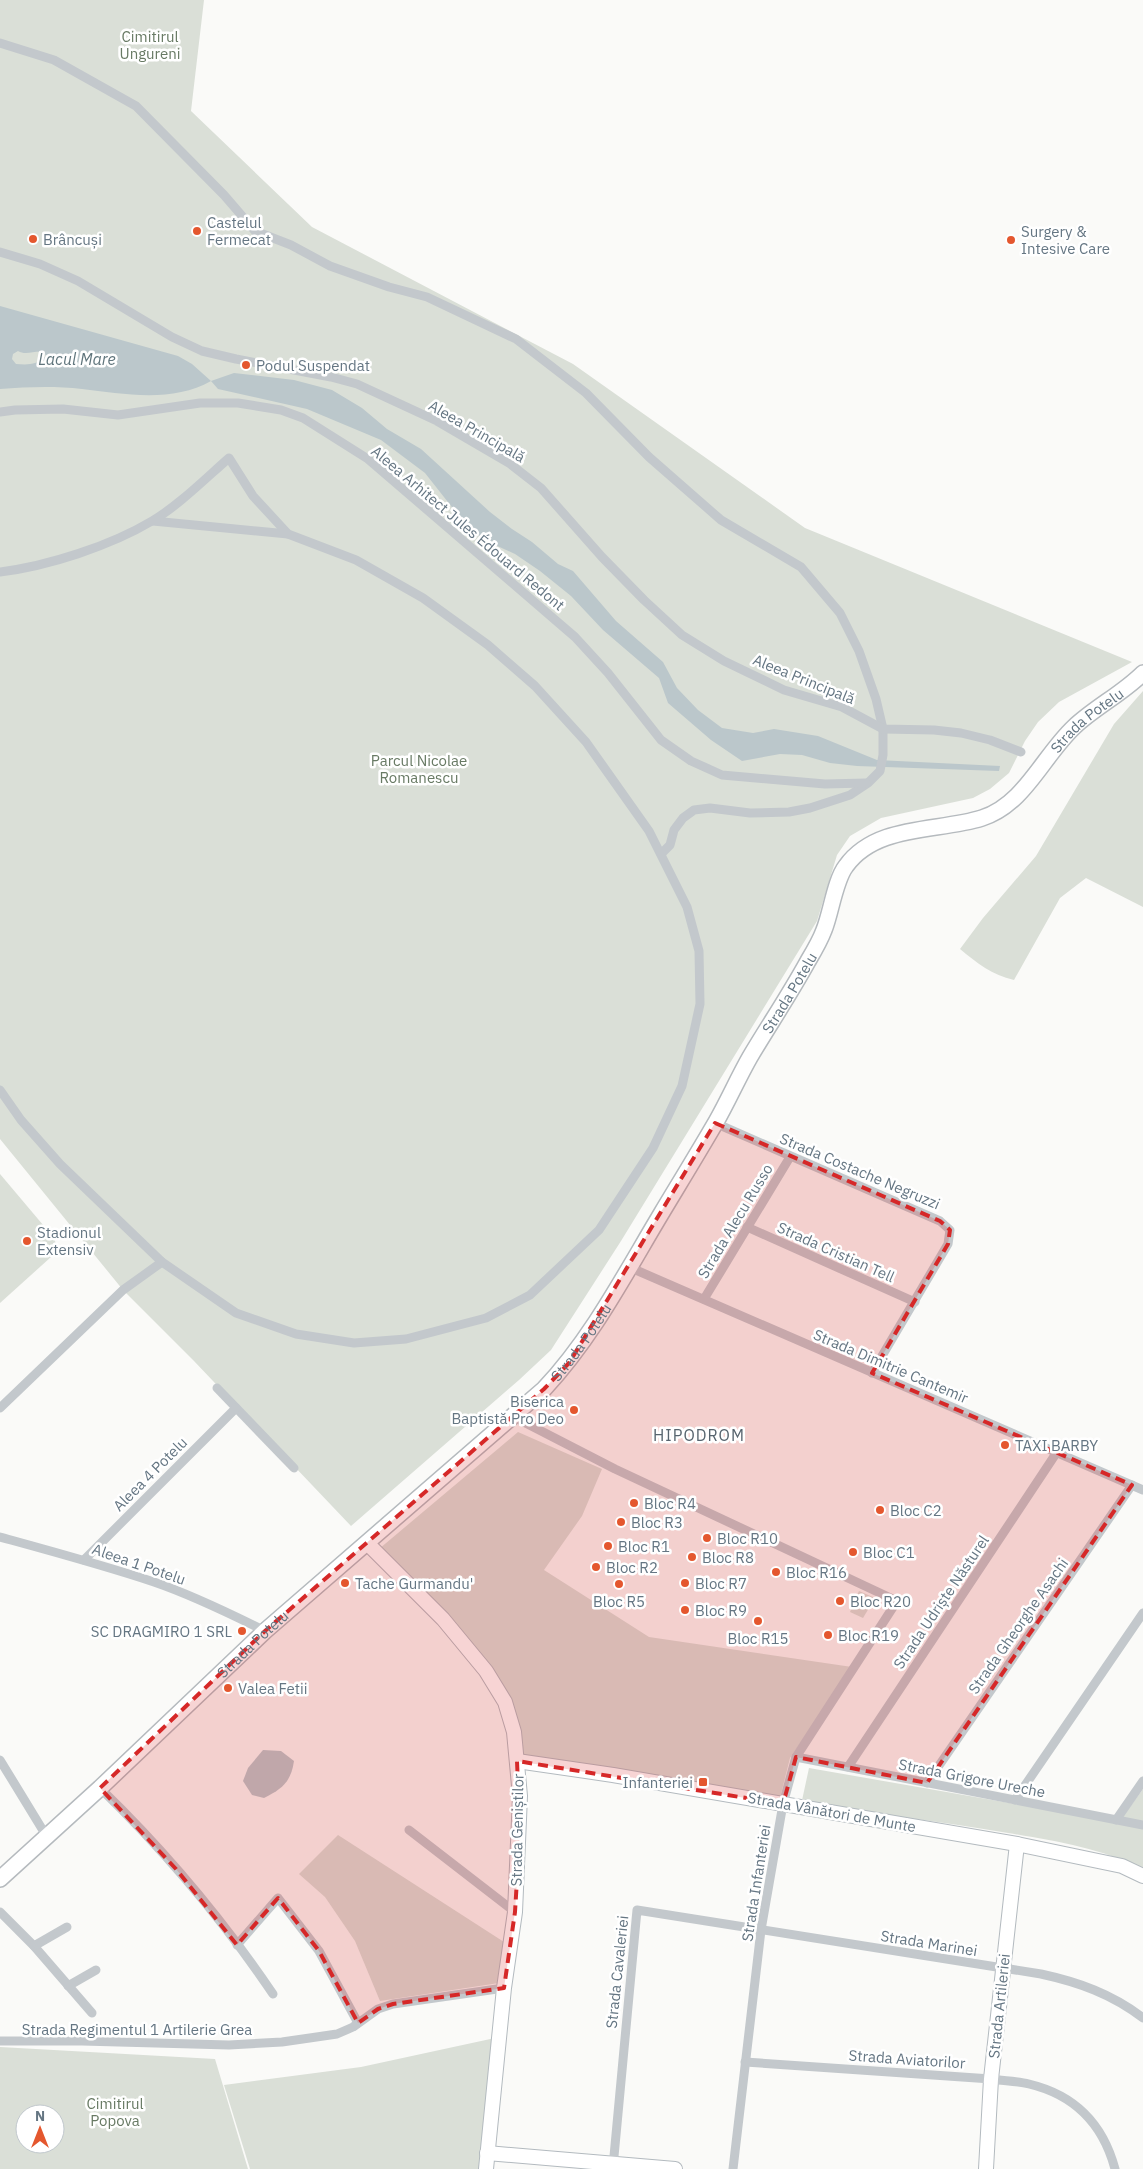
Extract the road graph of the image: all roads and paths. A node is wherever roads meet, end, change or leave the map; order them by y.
1 (0, 43) edge
2 (0, 252) edge
3 (0, 412) edge
4 (153, 521) junction
5 (288, 534) junction
6 (0, 572) edge
7 (1143, 673) edge
8 (883, 729) junction
9 (1021, 752) dead end
10 (868, 783) junction
11 (661, 854) junction
12 (0, 1090) edge
13 (715, 1123) junction
14 (790, 1157) junction
15 (747, 1227) junction
16 (162, 1262) junction
17 (629, 1267) junction
18 (704, 1299) junction
19 (914, 1302) junction
20 (872, 1373) junction
21 (217, 1388) dead end
22 (0, 1408) edge
23 (236, 1408) junction
24 (512, 1416) junction
25 (1057, 1452) junction
26 (294, 1468) dead end
27 (1132, 1485) junction
28 (1143, 1490) edge
29 (0, 1537) edge
30 (367, 1543) junction
31 (84, 1560) junction
32 (1143, 1613) edge
33 (265, 1631) junction
34 (796, 1757) junction
35 (0, 1760) edge
36 (517, 1761) junction
37 (848, 1767) junction
38 (1143, 1781) edge
39 (927, 1782) junction
40 (100, 1788) junction
41 (1015, 1800) junction
42 (783, 1804) junction
43 (1116, 1820) junction
44 (1143, 1825) edge
45 (409, 1830) dead end
46 (47, 1837) junction
47 (1017, 1844) junction
48 (1143, 1876) edge
49 (0, 1878) edge
50 (0, 1912) edge
51 (515, 1912) junction
52 (67, 1927) dead end
53 (761, 1930) junction
54 (237, 1945) junction
55 (34, 1946) junction
56 (1002, 1969) junction
57 (96, 1970) dead end
58 (68, 1986) junction
59 (504, 1988) junction
60 (273, 1994) dead end
61 (92, 2013) dead end
62 (1143, 2018) edge
63 (358, 2023) junction
64 (0, 2041) edge
65 (745, 2062) junction
66 (991, 2079) junction
67 (487, 2153) junction
68 (613, 2166) edge
69 (486, 2169) edge
70 (675, 2169) edge
71 (733, 2169) edge
72 (986, 2169) edge
73 (1114, 2169) edge

1 - 8 street
2 - 8 street, Aleea Principală
3 - 10 street, Aleea Arhitect Jules Édouard Redont
4 - 5 street
4 - 5 street
4 - 6 street
5 - 11 street
7 - 13 main road, Strada Potelu
8 - 9 street
8 - 10 street
10 - 11 street
11 - 16 street
12 - 16 street
13 - 14 street, Strada Costache Negruzzi
13 - 17 main road, Strada Potelu
14 - 15 street, Strada Alecu Russo
14 - 19 street, Strada Costache Negruzzi
15 - 18 street, Strada Alecu Russo
15 - 19 street, Strada Cristian Tell
16 - 22 street
17 - 18 street, Strada Dimitrie Cantemir
17 - 24 main road, Strada Potelu
18 - 20 street, Strada Dimitrie Cantemir
19 - 20 street, Strada Costache Negruzzi
20 - 25 street, Strada Dimitrie Cantemir
21 - 23 street
23 - 26 street
23 - 31 street, Aleea 4 Potelu
24 - 30 main road, Strada Potelu
24 - 34 street, Strada Infanteriei
25 - 27 street, Strada Dimitrie Cantemir
25 - 37 street, Strada Udriște Năsturel
27 - 28 street, Strada Dimitrie Cantemir
27 - 39 street, Strada Gheorghe Asachi
29 - 31 street, Aleea 1 Potelu
30 - 33 main road, Strada Potelu
30 - 36 street, Strada Geniștilor
31 - 33 street, Aleea 1 Potelu
32 - 41 street
33 - 40 main road, Strada Potelu
34 - 37 street, Strada Grigore Ureche
34 - 42 street, Strada Infanteriei
35 - 46 street
36 - 42 street, Strada Vânători de Munte
36 - 51 street, Strada Geniștilor
37 - 39 street, Strada Grigore Ureche
38 - 43 street
39 - 41 street, Strada Grigore Ureche
40 - 46 main road, Strada Potelu
40 - 54 street
41 - 43 street, Strada Grigore Ureche
42 - 47 street, Strada Vânători de Munte
42 - 53 street, Strada Infanteriei
43 - 44 street, Strada Grigore Ureche
45 - 51 street
46 - 49 main road, Strada Potelu
47 - 48 street, Strada Vânători de Munte
47 - 56 street, Strada Artileriei
50 - 55 street
51 - 59 street, Strada Geniștilor
52 - 55 street
53 - 56 street, Strada Marinei
53 - 65 street, Strada Infanteriei
53 - 68 street, Strada Cavaleriei
54 - 60 street
54 - 63 street
55 - 58 street
56 - 62 street, Strada Marinei
56 - 66 street, Strada Artileriei
57 - 58 street
58 - 61 street
59 - 63 street, Strada Regimentul 1 Artilerie Grea
59 - 67 street, Strada Geniștilor
63 - 64 street, Strada Regimentul 1 Artilerie Grea
65 - 66 street, Strada Aviatorilor
65 - 71 street, Strada Infanteriei
66 - 72 street, Strada Artileriei
66 - 73 street, Strada Aviatorilor
67 - 68 street
67 - 69 street, Strada Geniștilor
68 - 70 street

